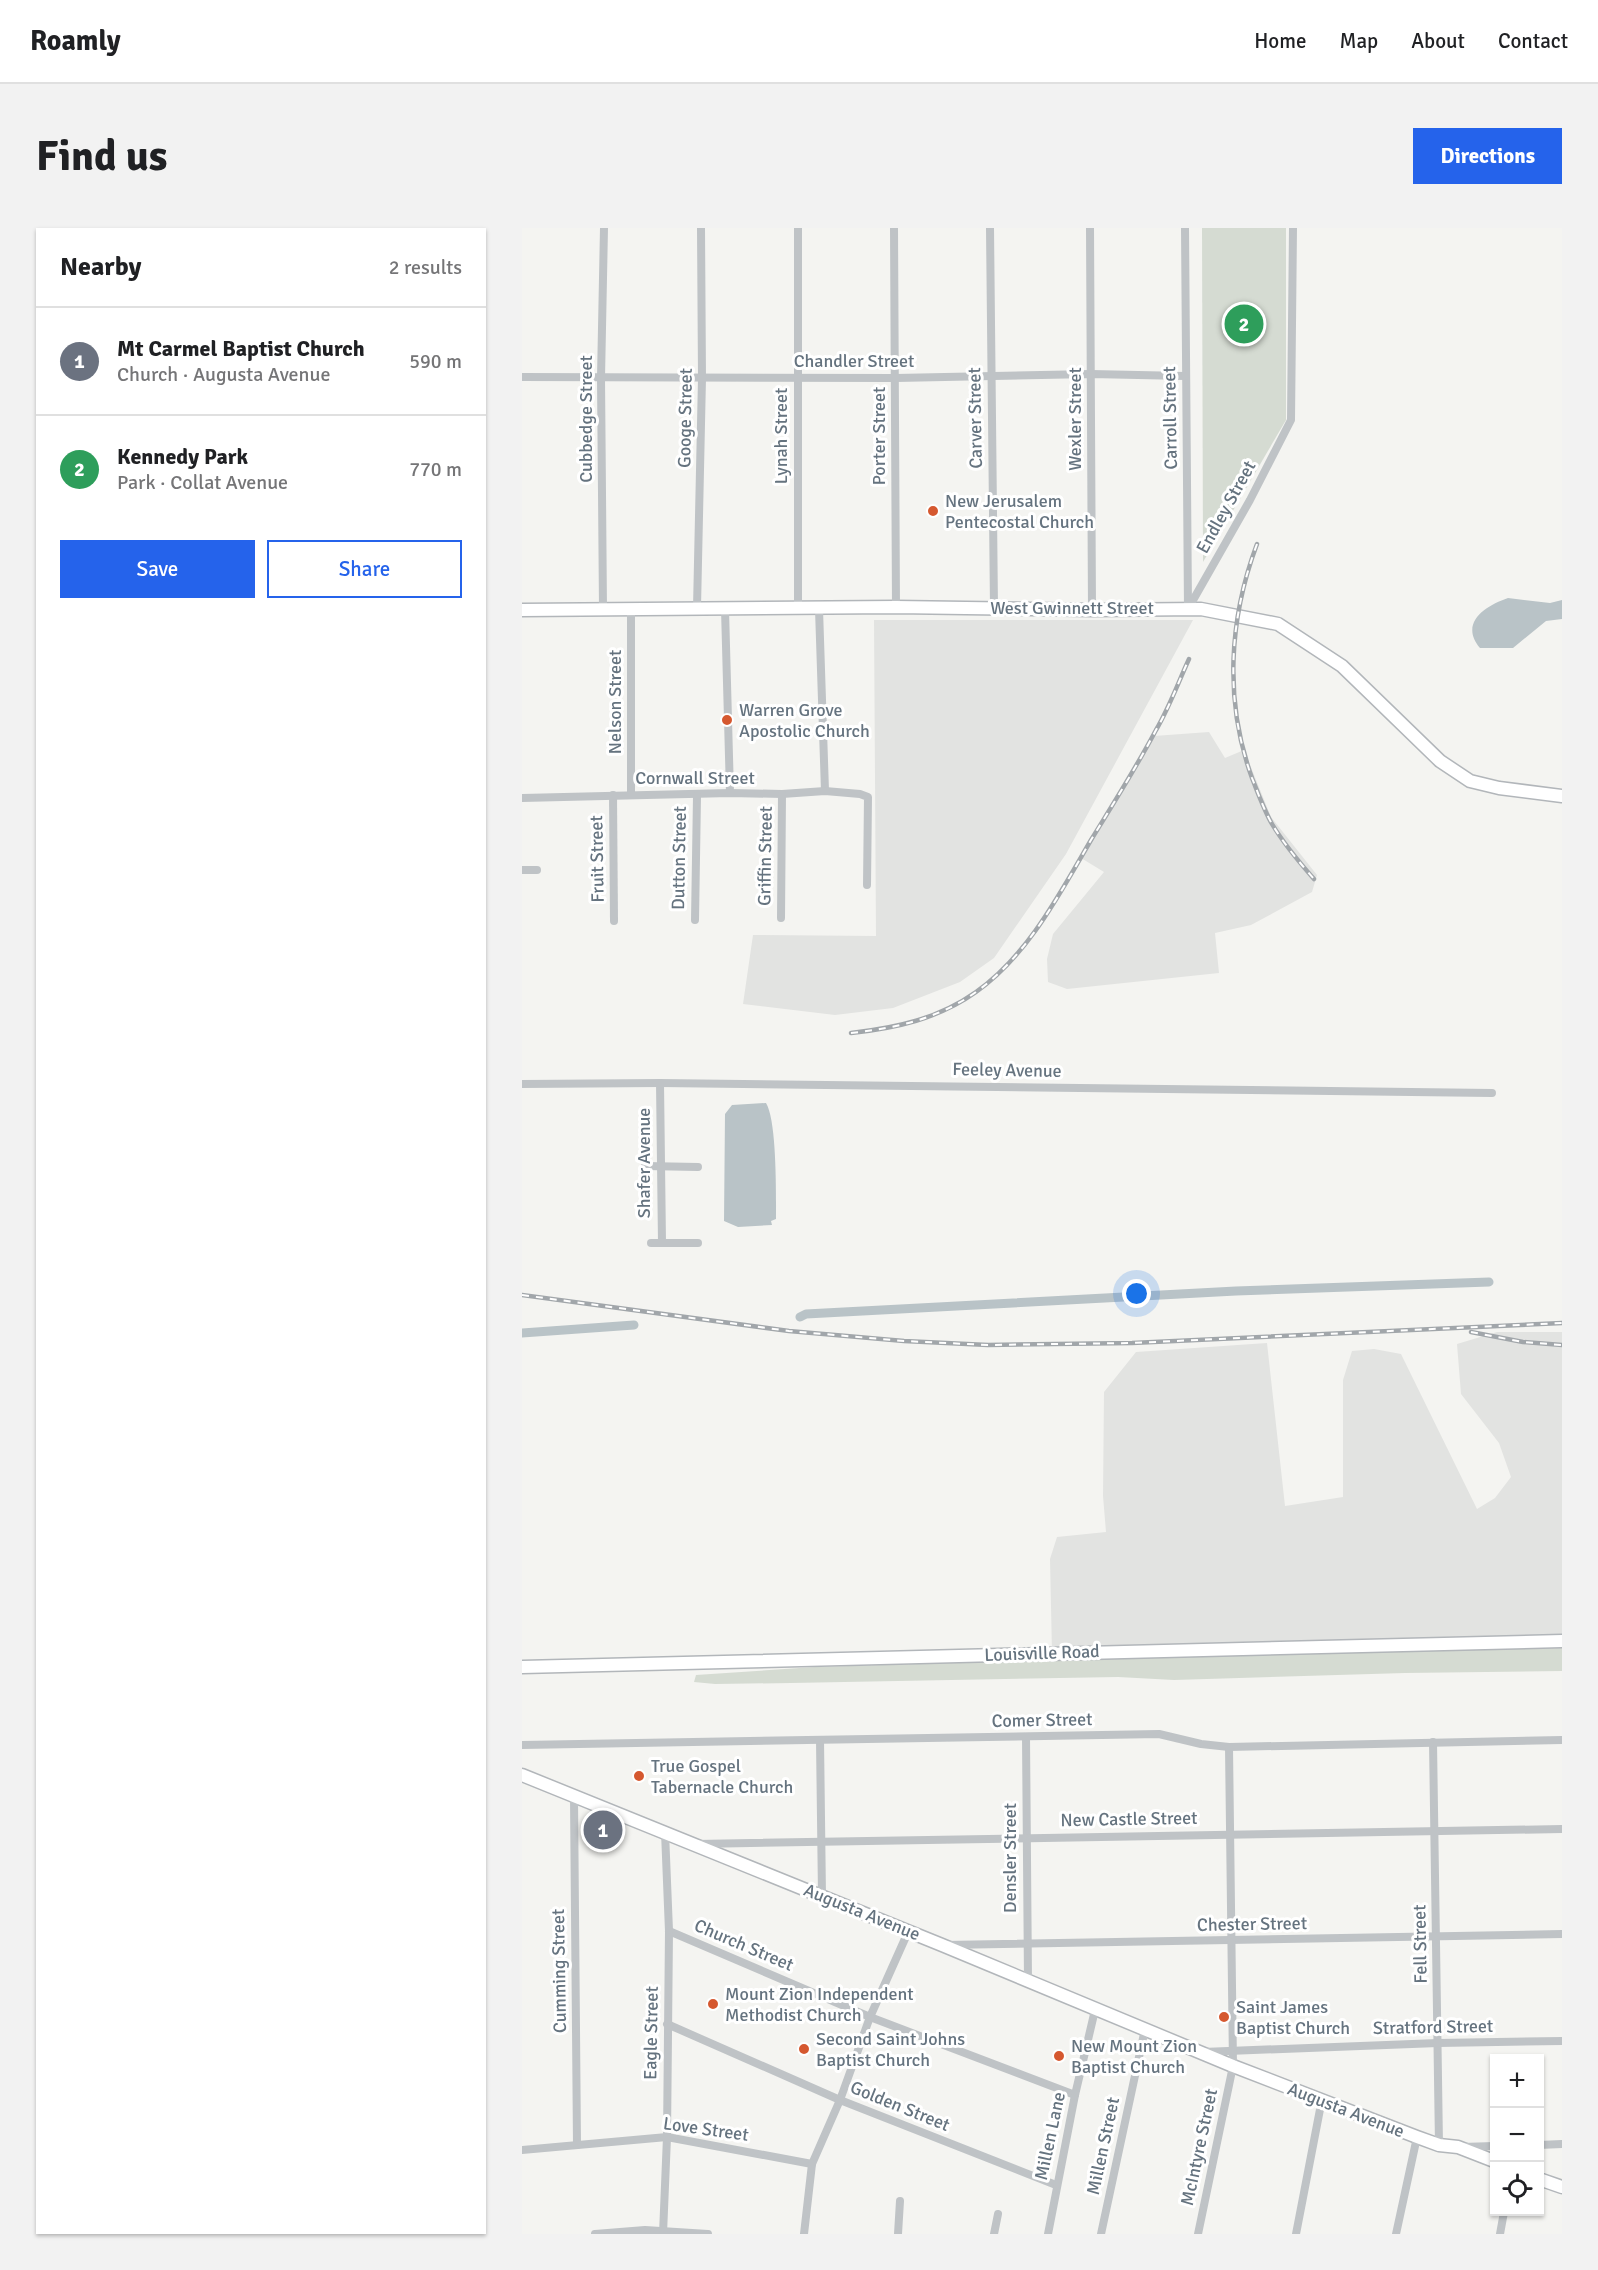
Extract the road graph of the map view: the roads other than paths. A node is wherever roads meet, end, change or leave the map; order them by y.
1 (603, 228) edge
2 (701, 228) edge
3 (798, 228) edge
4 (894, 228) edge
5 (990, 228) edge
6 (1090, 228) edge
7 (1185, 228) edge
8 (1293, 228) edge
9 (1091, 374) junction
10 (522, 376) edge
11 (1185, 376) junction
12 (798, 377) junction
13 (602, 378) junction
14 (702, 378) junction
15 (896, 378) junction
16 (991, 378) junction
17 (896, 607) junction
18 (697, 608) junction
19 (994, 608) junction
20 (603, 609) junction
21 (632, 609) junction
22 (725, 609) junction
23 (798, 609) junction
24 (819, 609) junction
25 (1188, 609) junction
26 (522, 610) edge
27 (1092, 610) junction
28 (825, 791) junction
29 (730, 793) junction
30 (782, 794) junction
31 (613, 795) junction
32 (631, 795) junction
33 (697, 796) junction
34 (1562, 796) edge
35 (522, 798) edge
36 (522, 870) edge
37 (537, 870) dead end
38 (867, 885) dead end
39 (781, 918) dead end
40 (695, 920) dead end
41 (614, 921) dead end
42 (660, 1083) junction
43 (522, 1084) edge
44 (1492, 1093) dead end
45 (645, 1166) dead end
46 (661, 1167) junction
47 (698, 1167) dead end
48 (651, 1243) dead end
49 (662, 1243) junction
50 (698, 1243) dead end
51 (1562, 1641) edge
52 (522, 1666) edge
53 (1026, 1737) junction
54 (820, 1740) junction
55 (1562, 1740) edge
56 (1433, 1742) junction
57 (522, 1745) edge
58 (1229, 1747) junction
59 (522, 1775) edge
60 (574, 1797) junction
61 (1562, 1829) edge
62 (1434, 1830) junction
63 (665, 1832) junction
64 (1230, 1834) junction
65 (1027, 1837) junction
66 (821, 1841) junction
67 (697, 1844) junction
68 (822, 1896) junction
69 (669, 1931) junction
70 (908, 1932) junction
71 (1562, 1934) edge
72 (1436, 1937) junction
73 (1231, 1941) junction
74 (1027, 1944) junction
75 (942, 1945) junction
76 (1028, 1980) junction
77 (1095, 2010) junction
78 (870, 2017) junction
79 (667, 2024) junction
80 (1145, 2029) junction
81 (1562, 2042) edge
82 (1438, 2043) junction
83 (1233, 2050) junction
84 (1200, 2052) junction
85 (1233, 2066) junction
86 (1075, 2094) junction
87 (1322, 2099) junction
88 (840, 2100) junction
89 (667, 2137) junction
90 (1417, 2137) junction
91 (1562, 2144) edge
92 (577, 2145) junction
93 (1440, 2145) junction
94 (1544, 2145) edge
95 (1490, 2146) edge
96 (1458, 2147) junction
97 (522, 2150) edge
98 (1490, 2159) edge
99 (812, 2164) junction
100 (1544, 2180) edge
101 (1056, 2185) junction
102 (1562, 2187) edge
103 (900, 2201) dead end
104 (998, 2214) dead end
105 (1503, 2216) edge
106 (663, 2232) edge
107 (595, 2234) edge
108 (708, 2234) edge
109 (804, 2234) edge
110 (898, 2234) edge
111 (993, 2234) edge
112 (1048, 2234) edge
113 (1101, 2234) edge
114 (1198, 2234) edge
115 (1296, 2234) edge
116 (1396, 2234) edge
117 (1500, 2234) edge

1 - 13 street, Cubbedge Street
2 - 14 street, Googe Street
3 - 12 street, Lynah Street
4 - 15 street, Porter Street
5 - 16 street, Carver Street
6 - 9 street, Wexler Street
7 - 11 street, Carroll Street
8 - 25 street, Endley Street
9 - 11 street, Chandler Street
9 - 16 street, Chandler Street
9 - 27 street, Wexler Street
10 - 13 street, Chandler Street
11 - 25 street, Carroll Street
12 - 14 street, Chandler Street
12 - 15 street, Chandler Street
12 - 23 street, Lynah Street
13 - 14 street, Chandler Street
13 - 20 street, Cubbedge Street
14 - 18 street, Googe Street
15 - 16 street, Chandler Street
15 - 17 street, Porter Street
16 - 19 street, Carver Street
17 - 19 main road, West Gwinnett Street
17 - 24 main road, West Gwinnett Street
18 - 21 main road, West Gwinnett Street
18 - 22 main road, West Gwinnett Street
19 - 27 main road, West Gwinnett Street
20 - 21 main road, West Gwinnett Street
20 - 26 main road, West Gwinnett Street
21 - 32 street, Nelson Street
22 - 23 main road, West Gwinnett Street
22 - 29 street
23 - 24 main road, West Gwinnett Street
24 - 28 street
25 - 27 main road, West Gwinnett Street
25 - 34 main road, West Gwinnett Street
28 - 30 street, Cornwall Street
28 - 38 street, Cornwall Street
29 - 30 street, Cornwall Street
29 - 33 street, Cornwall Street
30 - 39 street, Griffin Street
31 - 32 street, Cornwall Street
31 - 35 street, Cornwall Street
31 - 41 street, Fruit Street
32 - 33 street, Cornwall Street
33 - 40 street, Dutton Street
36 - 37 street
42 - 43 street, Feeley Avenue
42 - 44 street, Feeley Avenue
42 - 46 street, Shafer Avenue
45 - 46 street
46 - 47 street
46 - 49 street, Shafer Avenue
48 - 49 street
49 - 50 street
51 - 52 main road, Louisville Road
53 - 54 street, Comer Street
53 - 58 street, Comer Street
53 - 65 street, Densler Street
54 - 57 street, Comer Street
54 - 66 street
55 - 56 street, Comer Street
56 - 58 street, Comer Street
56 - 62 street, Fell Street
58 - 64 street
59 - 60 main road, Augusta Avenue
60 - 63 main road, Augusta Avenue
60 - 92 street, Cumming Street
61 - 62 street, New Castle Street
62 - 64 street, New Castle Street
62 - 72 street, Fell Street
63 - 67 main road, Augusta Avenue
63 - 69 street, Eagle Street
64 - 65 street, New Castle Street
64 - 73 street
65 - 66 street, New Castle Street
65 - 74 street, Densler Street
66 - 67 street, New Castle Street
66 - 68 street
67 - 68 main road, Augusta Avenue
68 - 70 main road, Augusta Avenue
69 - 78 street, Church Street
69 - 79 street, Eagle Street
70 - 75 main road, Augusta Avenue
70 - 78 street
71 - 72 street, Chester Street
72 - 73 street, Chester Street
72 - 82 street, Fell Street
73 - 74 street, Chester Street
73 - 83 street
74 - 75 street, Chester Street
74 - 76 street, Densler Street
75 - 76 main road, Augusta Avenue
76 - 77 main road, Augusta Avenue
77 - 80 main road, Augusta Avenue
77 - 86 street, Millen Lane
78 - 86 street, Church Street
78 - 88 street
79 - 88 street, Golden Street
79 - 89 street, Eagle Street
80 - 84 main road, Augusta Avenue
80 - 113 street, Millen Street
81 - 82 street, Stratford Street
82 - 83 street, Stratford Street
82 - 93 street, Fell Street
83 - 84 street, Augusta Avenue
83 - 85 street, McIntyre Street
84 - 85 main road, Augusta Avenue
85 - 87 main road, Augusta Avenue
85 - 114 street, McIntyre Street
86 - 101 street, Millen Lane
87 - 90 main road, Augusta Avenue
87 - 115 street
88 - 99 street
88 - 101 street, Golden Street
89 - 92 street, Love Street
89 - 99 street, Love Street
89 - 106 street, Eagle Street
90 - 93 main road, Augusta Avenue
90 - 116 street
91 - 94 street
92 - 97 street, Love Street
93 - 96 main road, Augusta Avenue
95 - 96 street
96 - 98 main road, Augusta Avenue
99 - 109 street
100 - 102 main road
101 - 112 street, Millen Lane
103 - 110 street
104 - 111 street
105 - 117 street
106 - 107 street
106 - 108 street

